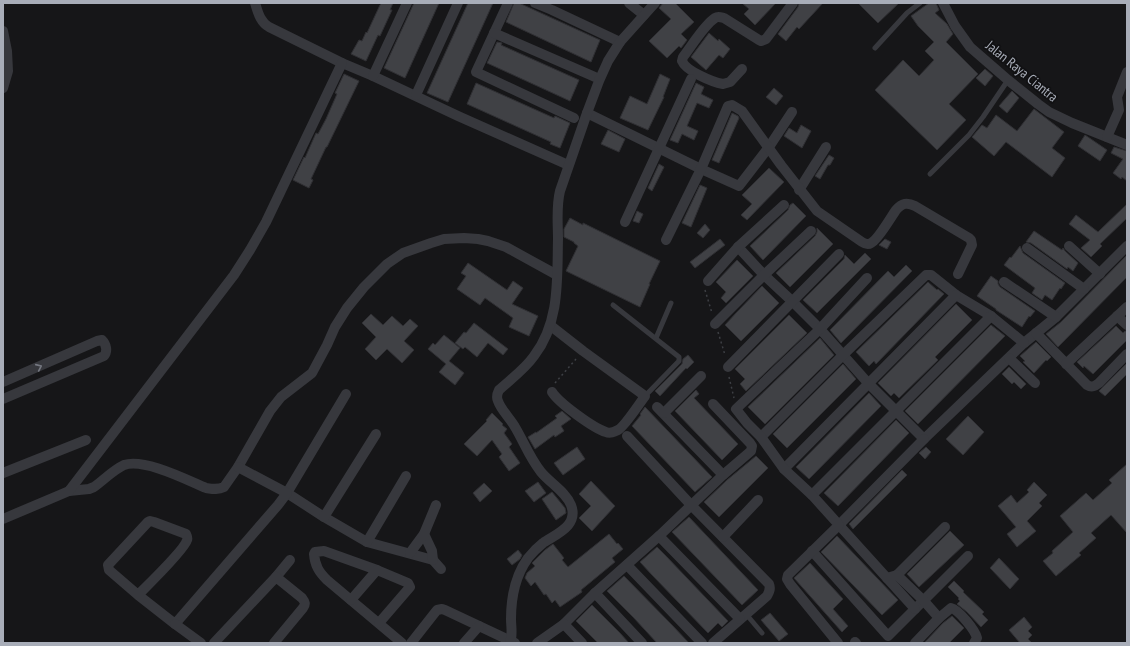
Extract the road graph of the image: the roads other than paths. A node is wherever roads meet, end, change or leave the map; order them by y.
1 (255, 3) edge
2 (407, 3) edge
3 (458, 3) edge
4 (508, 3) edge
5 (535, 3) edge
6 (629, 3) edge
7 (655, 3) edge
8 (793, 3) edge
9 (920, 3) edge
10 (943, 3) edge
11 (553, 6) edge
12 (644, 15) junction
13 (3, 31) edge
14 (494, 32) junction
15 (620, 42) junction
16 (876, 48) dead end
17 (342, 64) junction
18 (742, 69) dead end
19 (1127, 72) edge
20 (373, 76) junction
21 (595, 77) dead end
22 (691, 79) dead end
23 (1008, 80) junction
24 (3, 88) edge
25 (416, 95) junction
26 (792, 112) dead end
27 (587, 113) junction
28 (574, 118) dead end
29 (1107, 137) junction
30 (1127, 145) edge
31 (768, 147) junction
32 (826, 147) dead end
33 (659, 148) junction
34 (566, 164) dead end
35 (701, 169) junction
36 (930, 174) dead end
37 (800, 190) junction
38 (784, 205) dead end
39 (624, 222) dead end
40 (811, 231) dead end
41 (666, 240) dead end
42 (1068, 246) dead end
43 (1127, 246) edge
44 (738, 247) junction
45 (1026, 248) dead end
46 (839, 254) dead end
47 (958, 274) dead end
48 (1100, 274) junction
49 (557, 275) junction
50 (764, 275) junction
51 (867, 278) dead end
52 (708, 281) road end
53 (1004, 282) dead end
54 (1084, 289) junction
55 (956, 295) junction
56 (793, 302) junction
57 (672, 303) dead end
58 (613, 305) dead end
59 (1127, 306) edge
60 (991, 316) junction
61 (1117, 316) junction
62 (1056, 317) junction
63 (715, 324) road end
64 (1127, 325) edge
65 (551, 326) junction
66 (820, 329) junction
67 (1036, 332) junction
68 (656, 338) junction
69 (1024, 343) junction
70 (1127, 354) edge
71 (843, 355) junction
72 (1009, 358) junction
73 (1066, 364) junction
74 (728, 367) road end
75 (701, 376) dead end
76 (3, 382) edge
77 (868, 383) junction
78 (1035, 383) dead end
79 (552, 392) road end
80 (346, 394) dead end
81 (645, 396) junction
82 (3, 399) edge
83 (714, 404) dead end
84 (896, 410) junction
85 (376, 434) dead end
86 (627, 436) dead end
87 (761, 437) junction
88 (924, 439) junction
89 (86, 440) dead end
90 (238, 467) junction
91 (784, 469) junction
92 (3, 473) edge
93 (724, 475) junction
94 (406, 476) dead end
95 (69, 491) junction
96 (287, 493) junction
97 (812, 495) junction
98 (758, 500) dead end
99 (436, 505) dead end
100 (691, 505) junction
101 (324, 517) junction
102 (3, 519) edge
103 (839, 525) junction
104 (945, 527) dead end
105 (424, 534) junction
106 (659, 536) junction
107 (723, 537) junction
108 (367, 542) junction
109 (812, 551) junction
110 (410, 553) junction
111 (968, 556) dead end
112 (290, 560) dead end
113 (434, 560) junction
114 (627, 565) junction
115 (441, 569) dead end
116 (377, 570) junction
117 (892, 576) junction
118 (276, 577) junction
119 (595, 593) junction
120 (138, 595) junction
121 (351, 600) junction
122 (924, 601) junction
123 (915, 609) junction
124 (743, 616) junction
125 (939, 618) junction
126 (379, 623) junction
127 (175, 624) junction
128 (564, 624) junction
129 (479, 626) junction
130 (762, 633) dead end
131 (891, 639) edge
132 (512, 642) edge
133 (201, 643) edge
134 (214, 643) edge
135 (274, 643) edge
136 (402, 643) edge
137 (411, 643) edge
138 (464, 643) edge
139 (537, 643) edge
140 (582, 643) edge
141 (642, 643) edge
142 (702, 643) edge
143 (713, 643) edge
144 (837, 643) edge
145 (915, 643) edge
146 (974, 643) edge

1 - 17 street
2 - 20 street
3 - 25 street
4 - 14 street
5 - 11 street
6 - 12 street
7 - 12 street
8 - 18 street
9 - 16 lane
10 - 23 street, Jalan Raya Ciantra
11 - 15 street
12 - 15 street
13 - 24 street
14 - 21 street
14 - 28 street
15 - 27 street
17 - 20 street
17 - 95 street
19 - 29 street
20 - 25 street
22 - 33 street
23 - 29 street, Jalan Raya Ciantra
23 - 36 lane
25 - 34 street
26 - 31 street
27 - 33 street
27 - 49 street
29 - 30 street, Jalan Raya Ciantra
31 - 35 street
31 - 35 street
31 - 37 street
32 - 37 street
33 - 35 street
33 - 39 street
35 - 41 street
37 - 47 street
38 - 44 street
40 - 50 street
42 - 48 street
43 - 48 street
44 - 50 street
44 - 52 street
45 - 54 street
46 - 56 street
48 - 54 street
49 - 65 street
49 - 90 street
50 - 56 street
50 - 63 street
51 - 66 street
53 - 62 street
54 - 62 street
55 - 60 street
55 - 71 street
55 - 77 street
56 - 66 street
56 - 74 street
57 - 68 lane
58 - 68 lane
59 - 61 street
60 - 69 street
60 - 84 street
61 - 64 street
61 - 73 street
62 - 67 street
65 - 81 street
65 - 132 street
66 - 71 street
66 - 87 street
67 - 69 street
67 - 73 street
68 - 81 lane
69 - 72 street
70 - 73 street
71 - 77 street
71 - 87 street
72 - 78 street
72 - 88 street
75 - 93 street
76 -> 82 street
77 - 84 street
77 - 91 street
79 - 81 street
80 - 96 street
83 - 93 street
84 - 88 street
84 - 97 street
85 - 101 street
86 - 100 street
87 - 91 street
88 - 103 street
89 - 92 street
90 - 95 street
90 - 96 street
91 - 97 street
93 - 100 street
94 - 108 street
95 - 102 street
96 - 101 street
96 - 127 street
97 - 103 street
98 - 107 street
99 - 105 street
100 - 106 street
100 - 107 street
101 - 108 street
103 - 109 street
103 - 117 street
104 - 117 street
105 - 110 street
105 - 113 street
106 - 114 street
106 - 124 street
107 - 124 street
108 - 110 street
109 - 131 street
109 - 144 street
110 - 113 street
111 - 122 street
112 - 118 street
113 - 115 street
114 - 119 street
114 - 142 street
116 - 121 street
116 - 121 street
116 - 126 street
117 - 122 street
117 - 123 street
118 - 134 street
118 - 135 street
119 - 128 street
119 - 141 street
120 - 120 street
120 - 127 street
121 - 126 street
122 - 123 street
122 - 125 street
123 - 131 street
124 - 130 lane
124 - 143 street
125 - 145 street
125 - 146 street
126 - 136 street
127 - 133 street
128 - 139 street
128 - 140 street
129 - 132 street
129 - 137 street
129 - 138 street

